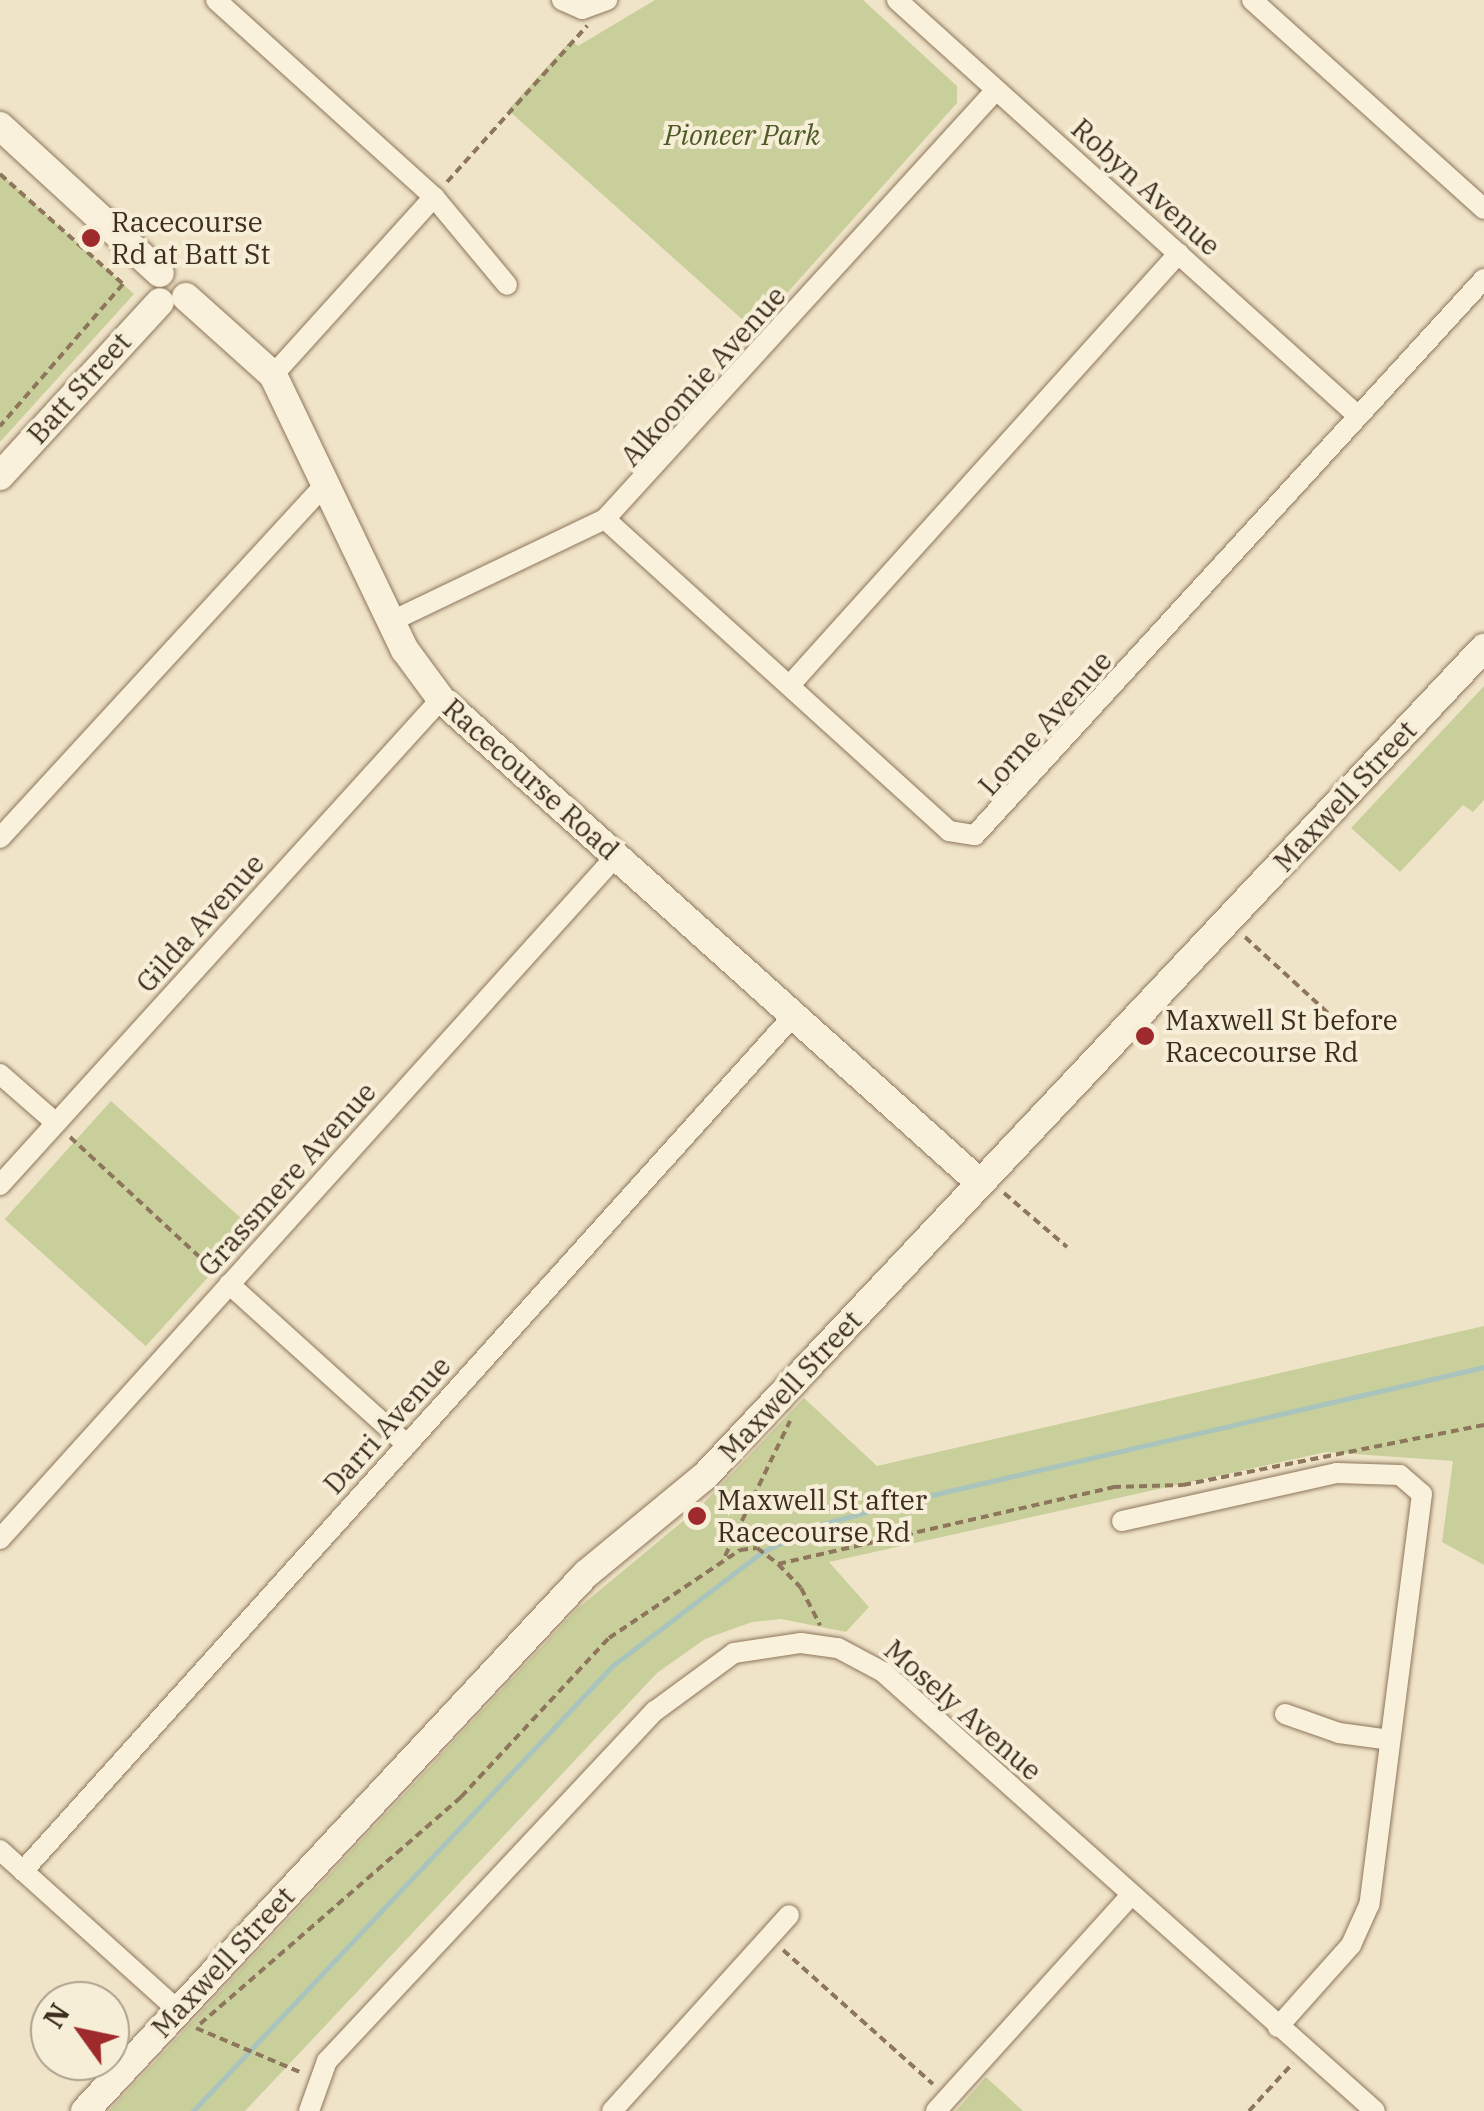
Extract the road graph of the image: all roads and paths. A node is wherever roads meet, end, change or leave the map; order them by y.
1 (216, 0) edge
2 (562, 0) edge
3 (898, 0) edge
4 (1252, 0) edge
5 (603, 2) edge
6 (996, 90) junction
7 (0, 126) edge
8 (0, 174) edge
9 (434, 197) junction
10 (1484, 209) edge
11 (1179, 252) junction
12 (1484, 279) edge
13 (507, 285) dead end
14 (173, 300) junction
15 (273, 375) junction
16 (1358, 416) junction
17 (0, 426) edge
18 (0, 476) edge
19 (327, 483) junction
20 (606, 519) junction
21 (392, 621) junction
22 (1484, 648) edge
23 (790, 684) junction
24 (441, 699) junction
25 (0, 838) edge
26 (616, 856) junction
27 (1244, 936) dead end
28 (792, 1016) junction
29 (1341, 1025) dead end
30 (0, 1074) edge
31 (56, 1123) junction
32 (0, 1185) edge
33 (992, 1187) junction
34 (1067, 1247) dead end
35 (229, 1284) junction
36 (772, 1404) junction
37 (1484, 1425) edge
38 (406, 1445) junction
39 (1122, 1520) dead end
40 (0, 1539) edge
41 (724, 1558) junction
42 (778, 1564) junction
43 (823, 1644) junction
44 (1286, 1714) dead end
45 (1390, 1740) junction
46 (0, 1850) edge
47 (23, 1871) junction
48 (1132, 1894) junction
49 (789, 1915) dead end
50 (769, 1937) junction
51 (181, 2025) junction
52 (1278, 2028) junction
53 (1303, 2051) junction
54 (315, 2080) junction
55 (942, 2105) edge
56 (85, 2111) edge
57 (309, 2111) edge
58 (612, 2111) edge
59 (1248, 2111) edge
60 (1375, 2111) edge

1 - 9 street
2 - 5 street
3 - 6 street, Robyn Avenue
4 - 10 street
5 - 9 path
6 - 11 street, Robyn Avenue
6 - 20 street, Alkoomie Avenue
7 - 14 main road
8 - 17 path
9 - 13 street
9 - 15 street
11 - 16 street, Robyn Avenue
11 - 23 street
12 - 16 street, Lorne Avenue
14 - 15 main road, Racecourse Road
14 - 18 main road, Batt Street
15 - 19 main road, Racecourse Road
16 - 23 street, Lorne Avenue
19 - 21 main road, Racecourse Road
19 - 25 street
20 - 21 street, Alkoomie Avenue
20 - 23 street, Lorne Avenue
21 - 24 main road, Racecourse Road
22 - 33 main road, Maxwell Street
24 - 26 main road, Racecourse Road
24 - 31 street, Gilda Avenue
26 - 28 main road, Racecourse Road
26 - 35 street, Grassmere Avenue
27 - 29 path
28 - 33 main road, Racecourse Road
28 - 38 street, Darri Avenue
30 - 31 street
31 - 32 street, Gilda Avenue
31 - 35 path
33 - 34 path
33 - 36 main road, Maxwell Street
35 - 38 street
35 - 40 street, Grassmere Avenue
36 - 41 path
36 - 51 main road, Maxwell Street
37 - 42 path
38 - 47 street, Darri Avenue
39 - 45 street
41 - 42 path
41 - 51 path
42 - 43 path
43 - 48 street, Mosely Avenue
43 - 54 street, Mosely Avenue
44 - 45 street
45 - 52 street
46 - 47 street
47 - 51 street
48 - 52 street, Mosely Avenue
48 - 55 street
49 - 50 street
50 - 55 path
50 - 58 street
51 - 54 path
51 - 56 main road, Maxwell Street
52 - 53 street, Mosely Avenue
53 - 59 path
53 - 60 street, Mosely Avenue
54 - 57 street

